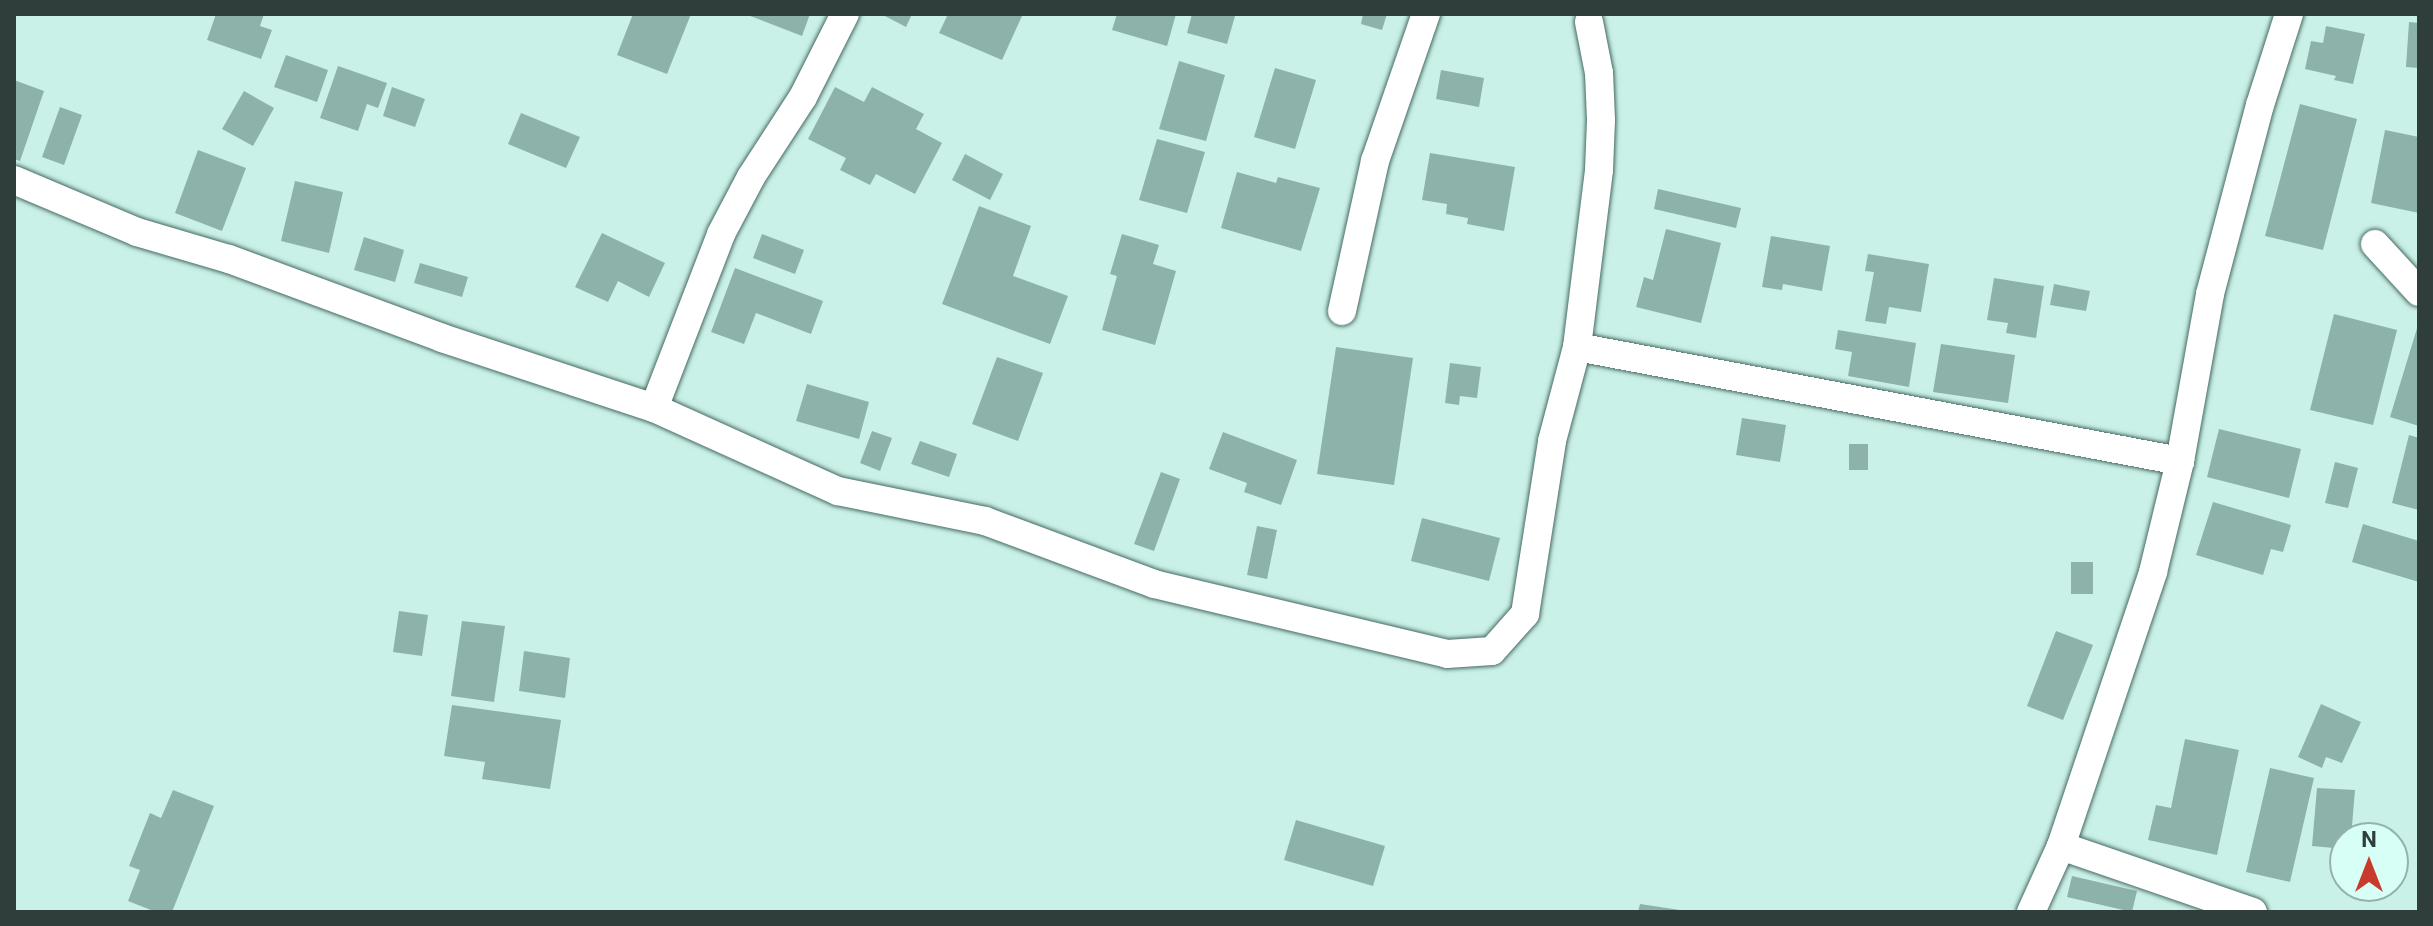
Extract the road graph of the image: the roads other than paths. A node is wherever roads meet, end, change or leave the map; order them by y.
1 (845, 14) edge
2 (1426, 14) edge
3 (2289, 14) edge
4 (1589, 22) dead end
5 (14, 180) edge
6 (2375, 244) dead end
7 (2419, 292) edge
8 (1342, 311) dead end
9 (1577, 347) junction
10 (654, 408) junction
11 (2180, 461) junction
12 (2061, 846) junction
13 (2031, 912) edge
14 (2253, 912) edge

1 - 10 street
2 - 8 street
3 - 11 street
4 - 9 street
5 - 10 street
6 - 7 street
9 - 10 street
9 - 11 street
11 - 12 street
12 - 13 street
12 - 14 street

